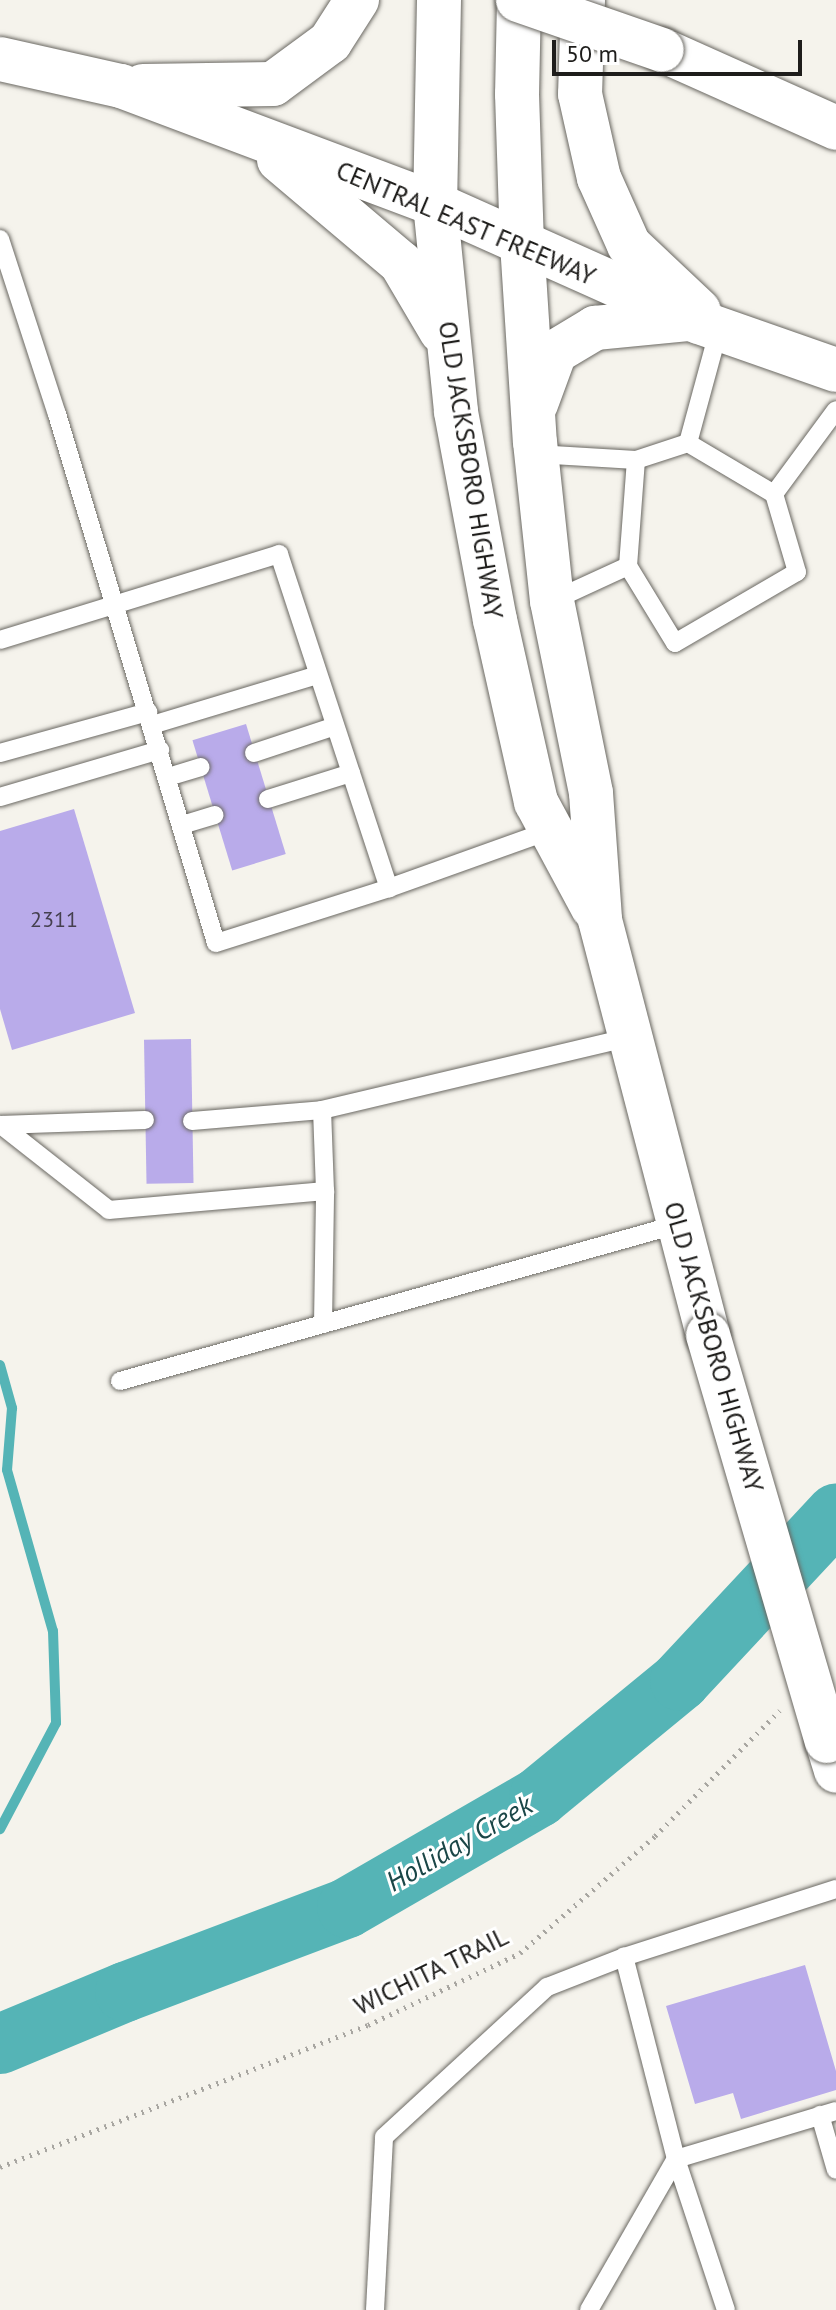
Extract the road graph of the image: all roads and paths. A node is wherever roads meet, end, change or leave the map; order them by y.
1 (357, 0) edge
2 (439, 0) edge
3 (519, 0) edge
4 (583, 0) edge
5 (0, 59) edge
6 (121, 86) junction
7 (836, 128) edge
8 (252, 138) junction
9 (435, 204) junction
10 (0, 239) edge
11 (522, 243) junction
12 (705, 324) junction
13 (448, 342) junction
14 (836, 370) edge
15 (836, 410) edge
16 (534, 434) junction
17 (688, 443) junction
18 (636, 460) junction
19 (774, 494) junction
20 (628, 566) junction
21 (552, 601) junction
22 (115, 604) junction
23 (0, 640) edge
24 (318, 675) junction
25 (150, 719) junction
26 (335, 726) junction
27 (160, 750) junction
28 (0, 753) edge
29 (254, 753) dead end
30 (200, 767) dead end
31 (351, 773) junction
32 (168, 777) junction
33 (0, 797) edge
34 (268, 799) dead end
35 (214, 815) dead end
36 (182, 825) junction
37 (551, 830) junction
38 (389, 888) junction
39 (600, 920) junction
40 (630, 1037) junction
41 (322, 1110) junction
42 (145, 1120) dead end
43 (192, 1121) dead end
44 (1, 1125) edge
45 (325, 1191) junction
46 (679, 1224) junction
47 (323, 1324) junction
48 (120, 1381) dead end
49 (783, 1708) dead end
50 (832, 1756) edge
51 (836, 1889) edge
52 (624, 1957) junction
53 (828, 2113) edge
54 (676, 2159) junction
55 (0, 2167) edge
56 (836, 2170) edge
57 (375, 2310) edge
58 (589, 2310) edge
59 (726, 2310) edge

1 - 6 main road
2 - 9 main road, OLD JACKSBORO HIGHWAY
3 - 7 main road, bridge
3 - 11 main road, OLD JACKSBORO HIGHWAY
4 - 12 main road
5 - 6 main road, CENTRAL EAST FREEWAY
6 - 8 main road, CENTRAL EAST FREEWAY
8 - 9 main road, CENTRAL EAST FREEWAY
8 - 13 main road
9 - 11 main road, CENTRAL EAST FREEWAY
9 - 13 main road, OLD JACKSBORO HIGHWAY
10 - 22 lane
11 - 12 main road, CENTRAL EAST FREEWAY
11 - 16 main road, OLD JACKSBORO HIGHWAY
12 - 14 main road, CENTRAL EAST FREEWAY
12 - 16 main road
12 - 17 lane
13 - 37 main road, OLD JACKSBORO HIGHWAY
15 - 19 lane
16 - 18 lane
16 - 21 main road, OLD JACKSBORO HIGHWAY
17 - 18 lane
17 - 19 lane
18 - 20 lane
19 - 20 lane
20 - 21 lane
21 - 39 main road, OLD JACKSBORO HIGHWAY
22 - 23 lane
22 - 24 lane
22 - 25 lane
24 - 25 lane
24 - 26 lane
25 - 27 lane
25 - 28 lane
26 - 29 lane
26 - 31 lane
27 - 32 lane
27 - 33 lane
30 - 32 lane
31 - 34 lane
31 - 38 lane
32 - 36 lane
35 - 36 lane
36 - 38 lane
37 - 38 lane
37 - 39 main road, OLD JACKSBORO HIGHWAY
39 - 40 main road, OLD JACKSBORO HIGHWAY
40 - 41 lane
40 - 46 main road, OLD JACKSBORO HIGHWAY
41 - 43 lane
41 - 45 lane
42 - 44 lane
44 - 45 lane
45 - 47 lane
46 - 47 lane
46 - 50 main road, OLD JACKSBORO HIGHWAY, bridge
47 - 48 lane
49 - 55 path, WICHITA TRAIL
51 - 52 lane
52 - 54 lane
52 - 57 lane
53 - 54 lane
53 - 56 lane
54 - 58 lane
54 - 59 lane

